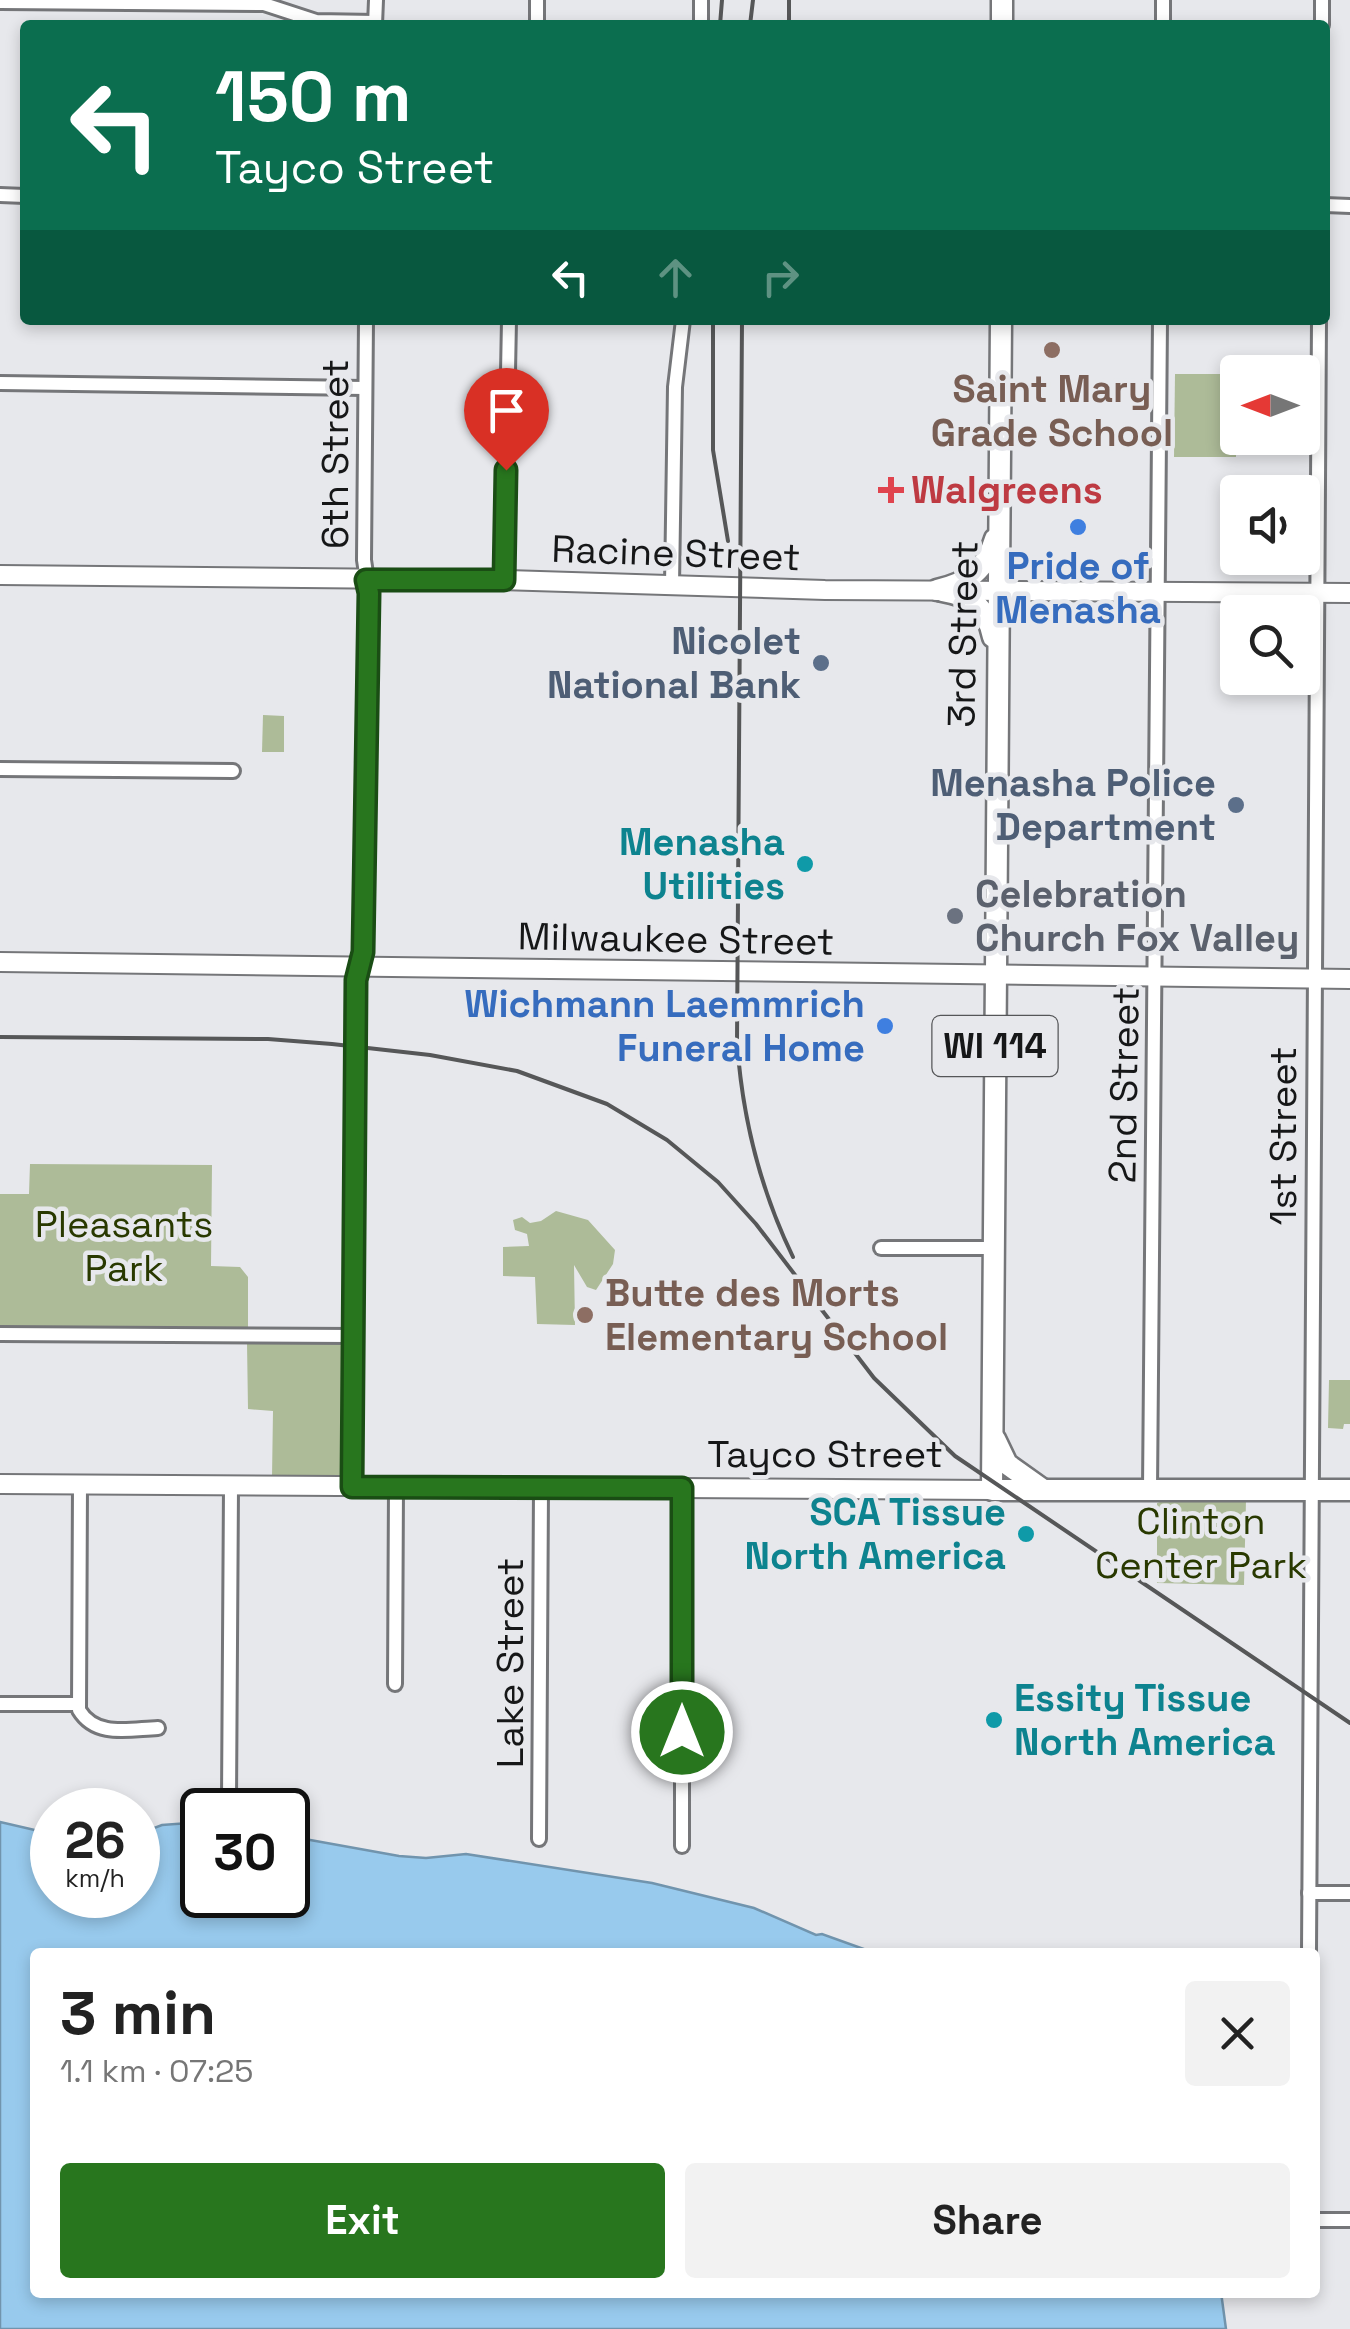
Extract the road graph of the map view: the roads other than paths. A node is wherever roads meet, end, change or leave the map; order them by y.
1 (0, 2) edge
2 (313, 20) edge
3 (366, 325) edge
4 (509, 325) edge
5 (683, 325) edge
6 (1001, 325) edge
7 (1160, 325) edge
8 (1320, 325) edge
9 (0, 383) edge
10 (365, 388) junction
11 (1000, 515) junction
12 (0, 575) edge
13 (366, 580) junction
14 (504, 580) junction
15 (672, 585) junction
16 (937, 590) junction
17 (998, 590) junction
18 (1158, 590) junction
19 (1318, 593) junction
20 (1350, 593) edge
21 (997, 659) junction
22 (0, 769) edge
23 (233, 771) dead end
24 (0, 962) edge
25 (360, 967) junction
26 (995, 976) junction
27 (1155, 976) junction
28 (1313, 979) junction
29 (1350, 979) edge
30 (882, 1248) dead end
31 (994, 1248) junction
32 (0, 1334) edge
33 (352, 1336) junction
34 (992, 1433) junction
35 (0, 1484) edge
36 (80, 1484) junction
37 (231, 1487) junction
38 (352, 1487) junction
39 (396, 1487) junction
40 (542, 1488) junction
41 (682, 1488) junction
42 (992, 1490) junction
43 (1044, 1490) junction
44 (1150, 1490) junction
45 (1312, 1490) junction
46 (1350, 1490) edge
47 (396, 1684) dead end
48 (0, 1704) edge
49 (78, 1704) junction
50 (158, 1728) dead end
51 (229, 1788) edge
52 (540, 1839) dead end
53 (682, 1846) dead end
54 (1310, 1893) junction
55 (1350, 1894) edge
56 (1309, 1948) edge
57 (1320, 2220) edge
58 (1350, 2220) edge

1 - 2 street
3 - 10 street, 6th Street
4 - 14 street
5 - 15 street
6 - 11 main road, 3rd Street / WI 114
7 - 18 street, 2nd Street
8 - 19 street, 1st Street
9 - 10 street
10 - 13 street, 6th Street
11 - 16 main road
11 - 17 main road, 3rd Street / WI 114
12 - 13 street, Racine Street
13 - 14 street, Racine Street
13 - 25 street, 6th Street
14 - 15 street, Racine Street
15 - 16 street, Racine Street
16 - 17 street, Racine Street
16 - 21 main road
17 - 18 street, Racine Street
17 - 21 main road, 3rd Street / WI 114
18 - 19 street, Racine Street
18 - 27 street, 2nd Street
19 - 20 street, Racine Street
19 - 28 street, 1st Street
21 - 26 main road, 3rd Street / WI 114
22 - 23 street
24 - 25 street, Milwaukee Street
25 - 26 street, Milwaukee Street
25 - 33 street, 6th Street
26 - 27 street, Milwaukee Street
26 - 31 main road, 3rd Street / WI 114
27 - 28 street, Milwaukee Street
27 - 44 street, 2nd Street
28 - 29 street, Milwaukee Street
28 - 45 street, 1st Street
30 - 31 street
31 - 34 main road, 3rd Street / WI 114
32 - 33 street
33 - 38 street, 6th Street
34 - 42 main road, 3rd Street / WI 114
34 - 43 main road
35 - 36 street, Tayco Street
36 - 37 street, Tayco Street
36 - 49 street
37 - 38 street, Tayco Street
37 - 51 street
38 - 39 street, Tayco Street
39 - 40 street, Tayco Street
39 - 47 street
40 - 41 street, Tayco Street
40 - 52 street, Lake Street
41 - 42 street, Tayco Street
41 - 53 street
42 - 43 main road, Tayco Street
43 - 44 main road, Tayco Street
44 - 45 main road, Tayco Street
45 - 46 main road, Tayco Street
45 - 54 street, 1st Street
48 - 49 street
49 - 50 street
54 - 55 street
54 - 56 street, 1st Street
57 - 58 street

